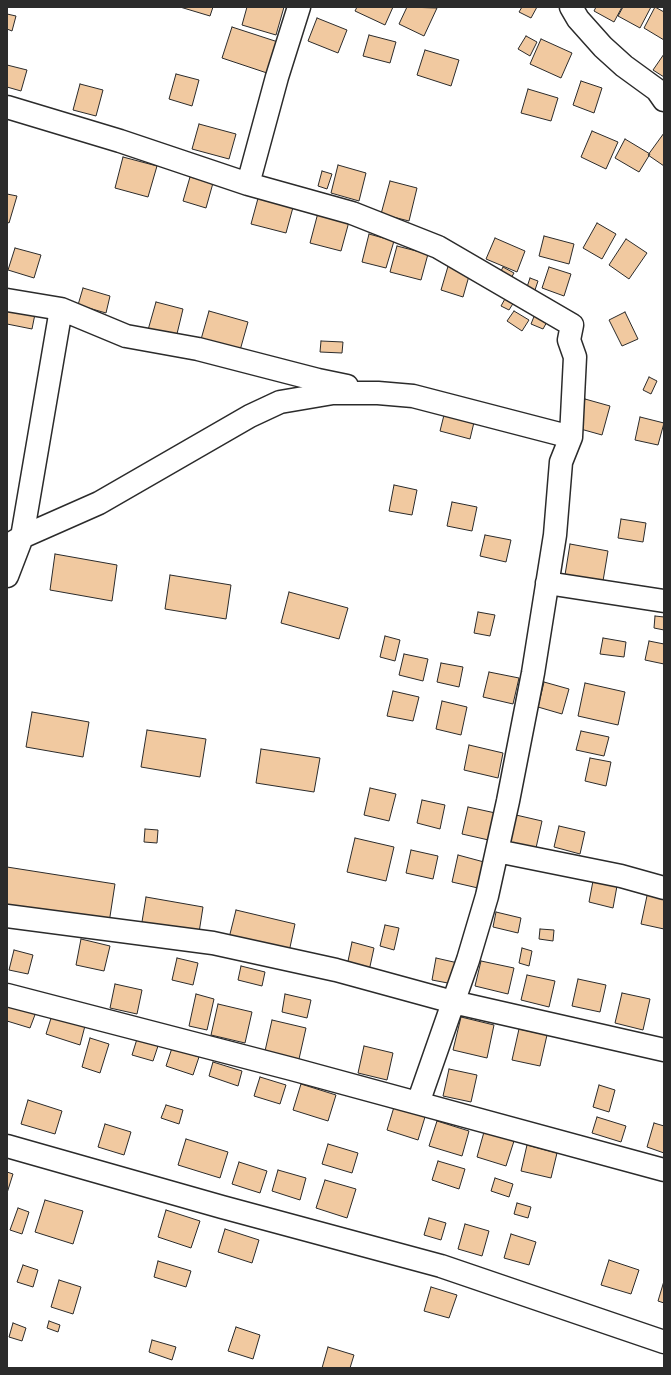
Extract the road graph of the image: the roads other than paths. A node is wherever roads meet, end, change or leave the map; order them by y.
1 (299, 7) edge
2 (571, 7) edge
3 (664, 100) edge
4 (7, 107) edge
5 (248, 184) junction
6 (7, 300) edge
7 (61, 309) junction
8 (378, 393) junction
9 (571, 437) junction
10 (14, 542) edge
11 (7, 576) edge
12 (548, 583) junction
13 (664, 601) edge
14 (497, 851) junction
15 (664, 888) edge
16 (7, 916) edge
17 (7, 995) edge
18 (453, 1002) junction
19 (664, 1050) edge
20 (418, 1103) junction
21 (7, 1146) edge
22 (664, 1170) edge
23 (664, 1342) edge

1 - 5 street
2 - 3 street
4 - 5 street
5 - 9 street
6 - 7 street
7 - 8 street
7 - 10 street
8 - 9 street
8 - 10 street
9 - 12 street
10 - 11 street
12 - 13 street
12 - 14 street
14 - 15 street
14 - 18 street
16 - 18 street
17 - 20 street
18 - 19 street
18 - 20 street
20 - 22 street
21 - 23 street

